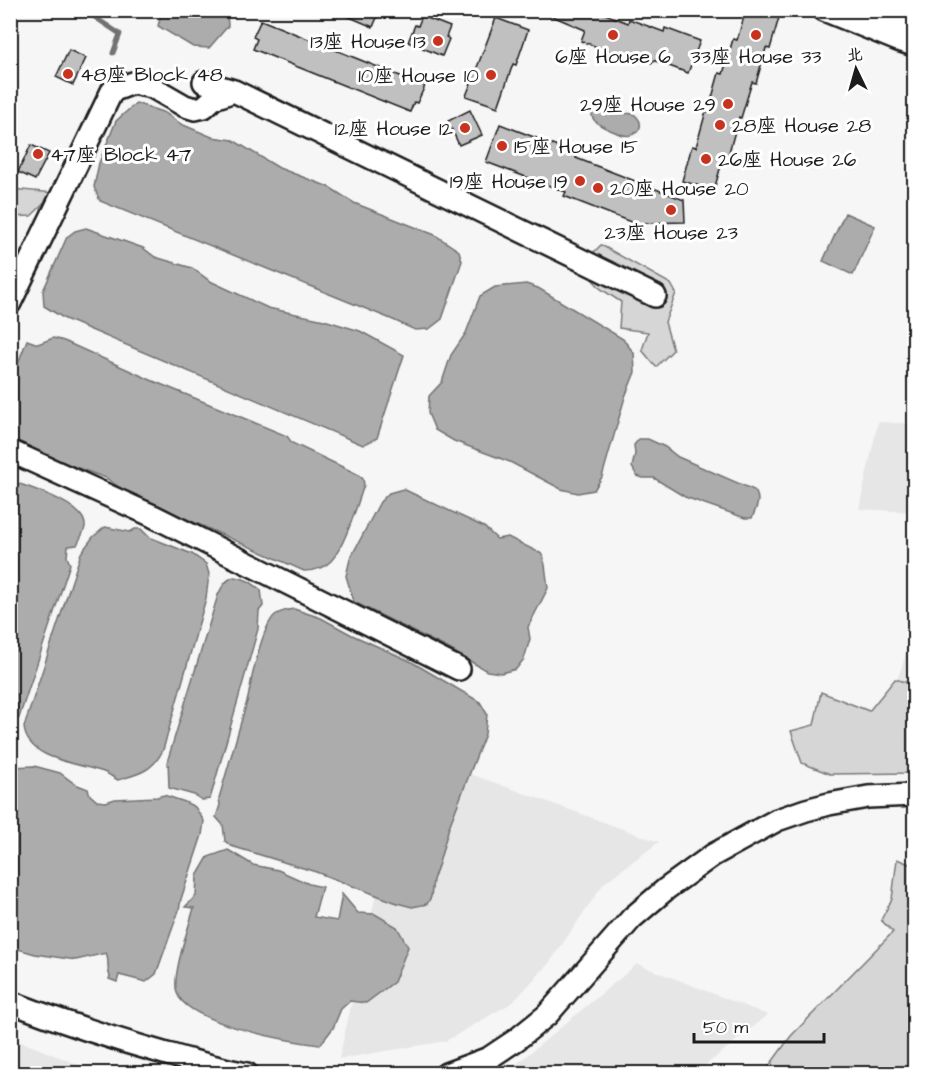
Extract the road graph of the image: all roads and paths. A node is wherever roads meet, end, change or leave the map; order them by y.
1 (824, 10) edge
2 (874, 10) edge
3 (915, 26) edge
4 (915, 45) edge
5 (204, 82) dead end
6 (234, 91) junction
7 (655, 296) dead end
8 (10, 303) edge
9 (10, 451) edge
10 (459, 669) dead end
11 (915, 795) edge
12 (839, 802) junction
13 (915, 804) edge
14 (10, 1002) edge
15 (247, 1074) edge
16 (446, 1074) edge

1 - 4 street
2 - 3 street
5 - 6 street
6 - 7 street
6 - 8 street
9 - 10 street
11 - 12 street
12 - 13 street
12 - 16 street
14 - 15 street

